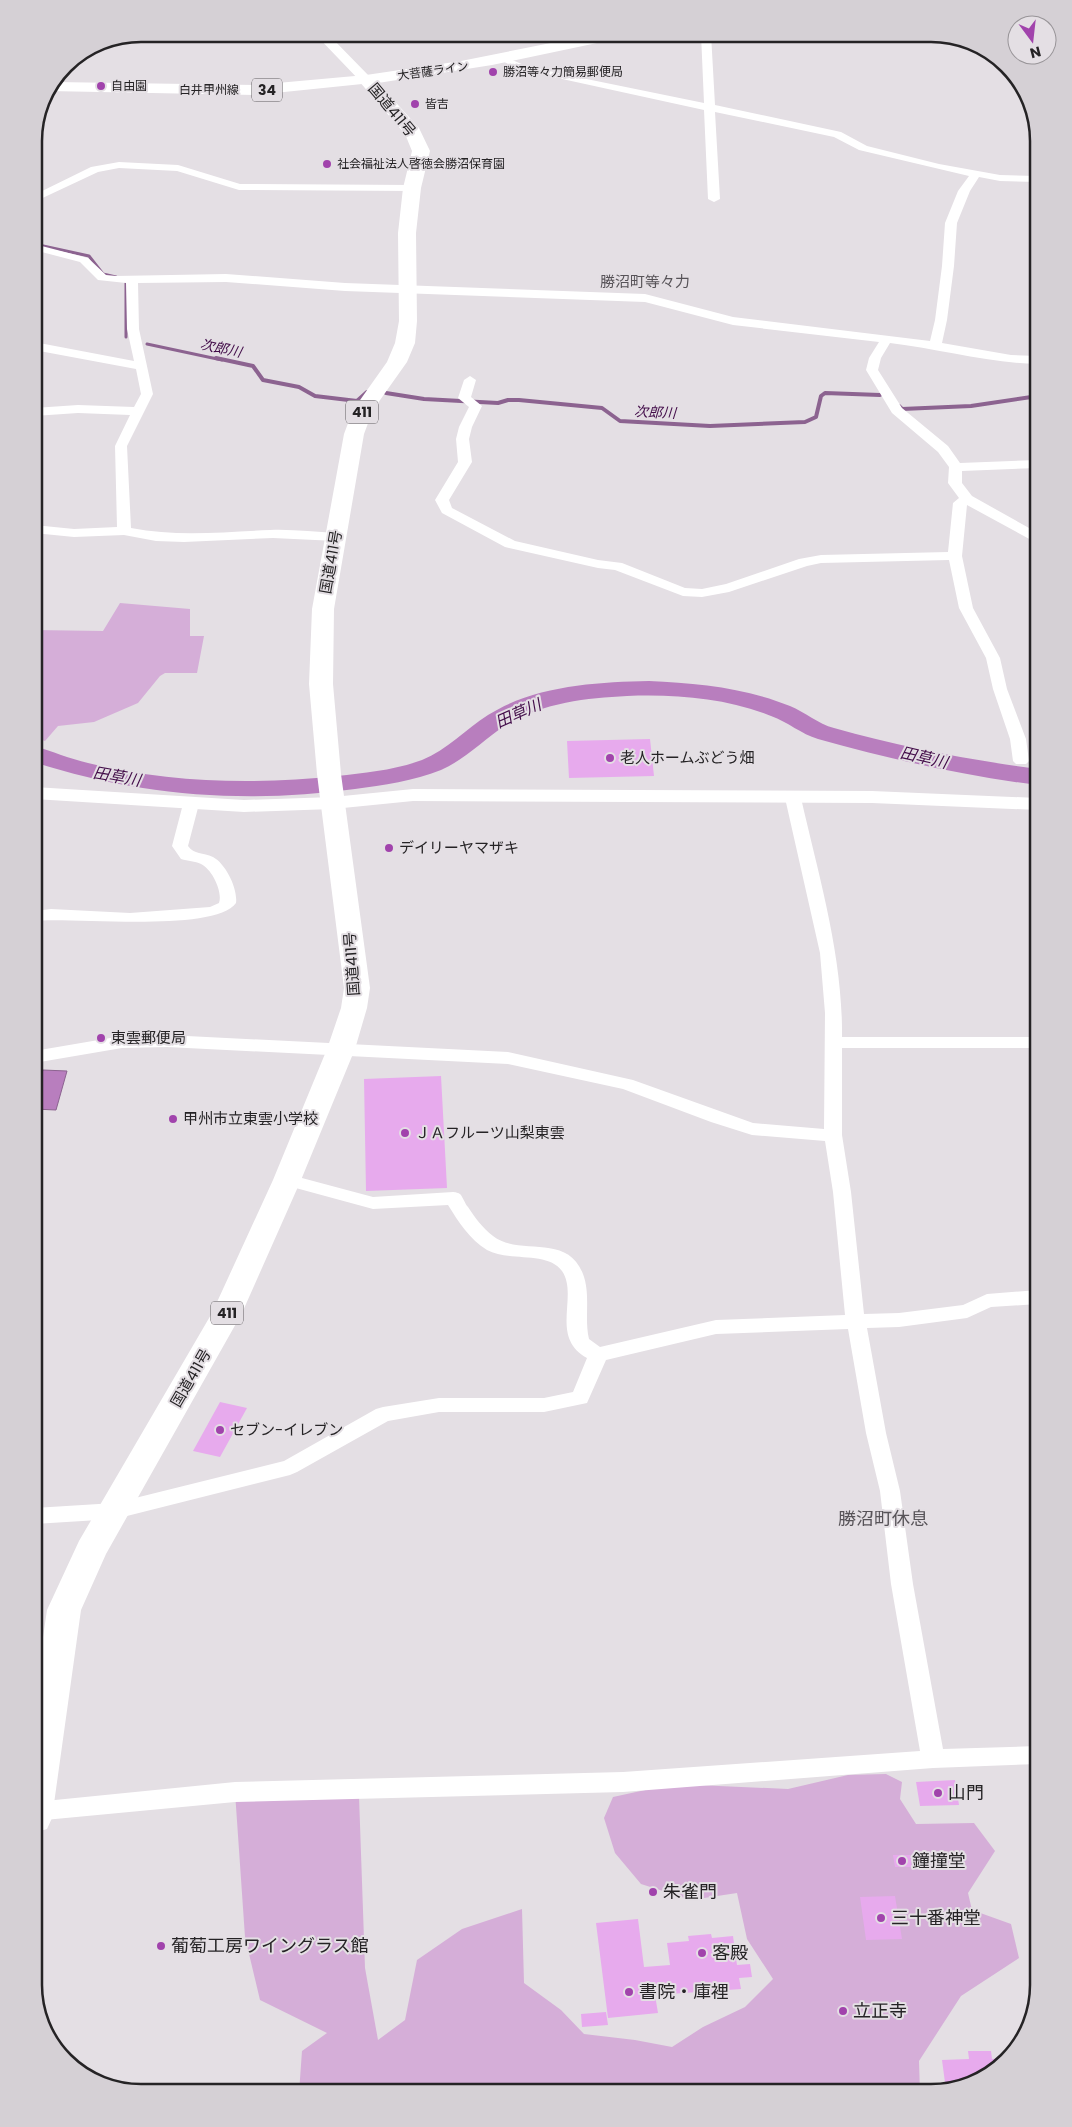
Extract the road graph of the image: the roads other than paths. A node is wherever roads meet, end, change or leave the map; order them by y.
1 (330, 43) edge
2 (577, 43) edge
3 (706, 43) edge
4 (503, 60) junction
5 (366, 80) junction
6 (59, 87) edge
7 (709, 109) junction
8 (975, 175) junction
9 (1030, 179) edge
10 (412, 188) junction
11 (43, 195) edge
12 (714, 199) dead end
13 (43, 249) edge
14 (132, 280) junction
15 (407, 289) junction
16 (887, 339) junction
17 (935, 345) junction
18 (43, 348) edge
19 (1030, 360) edge
20 (142, 366) junction
21 (470, 380) dead end
22 (43, 411) edge
23 (138, 411) junction
24 (1030, 464) edge
25 (956, 467) junction
26 (967, 499) junction
27 (43, 530) edge
28 (124, 531) junction
29 (1030, 534) edge
30 (336, 537) junction
31 (955, 556) junction
32 (1021, 761) dead end
33 (331, 789) junction
34 (43, 794) edge
35 (793, 798) junction
36 (191, 804) junction
37 (1030, 804) edge
38 (43, 915) edge
39 (1030, 1042) edge
40 (834, 1043) junction
41 (340, 1048) junction
42 (43, 1056) edge
43 (833, 1135) junction
44 (287, 1180) junction
45 (1030, 1297) edge
46 (856, 1320) junction
47 (598, 1355) junction
48 (115, 1510) junction
49 (42, 1515) edge
50 (1030, 1755) edge
51 (42, 1759) edge
52 (932, 1759) junction
53 (42, 1814) edge

1 - 5 street
2 - 4 main road, 大菩薩ライン
3 - 7 street
4 - 5 main road, 大菩薩ライン
4 - 7 street
5 - 6 main road, 白井甲州線 / 34
5 - 10 main road, 国道411号 / 411
7 - 8 street
7 - 12 street
8 - 9 street
8 - 17 street
10 - 11 street
10 - 15 main road, 国道411号 / 411
13 - 14 street
14 - 15 street
14 - 20 street
15 - 16 street
15 - 30 main road, 国道411号 / 411
16 - 17 street
16 - 25 street
17 - 19 street
18 - 20 street
20 - 23 street
21 - 31 street
22 - 23 street
23 - 28 street
24 - 25 street
25 - 26 street
26 - 29 street
26 - 31 street
27 - 28 street
28 - 30 street
30 - 33 main road, 国道411号 / 411
31 - 32 street
33 - 35 street
33 - 36 street
33 - 41 main road, 国道411号 / 411
34 - 36 street
35 - 37 street
35 - 40 street
36 - 38 street
39 - 40 street
40 - 43 street
41 - 42 street
41 - 43 street
41 - 44 main road, 国道411号 / 411
43 - 46 street
44 - 47 street
44 - 48 main road, 国道411号 / 411
45 - 46 street
46 - 47 street
46 - 52 street
47 - 48 street
48 - 49 street
48 - 51 main road, 国道411号 / 411
50 - 52 street
52 - 53 street

